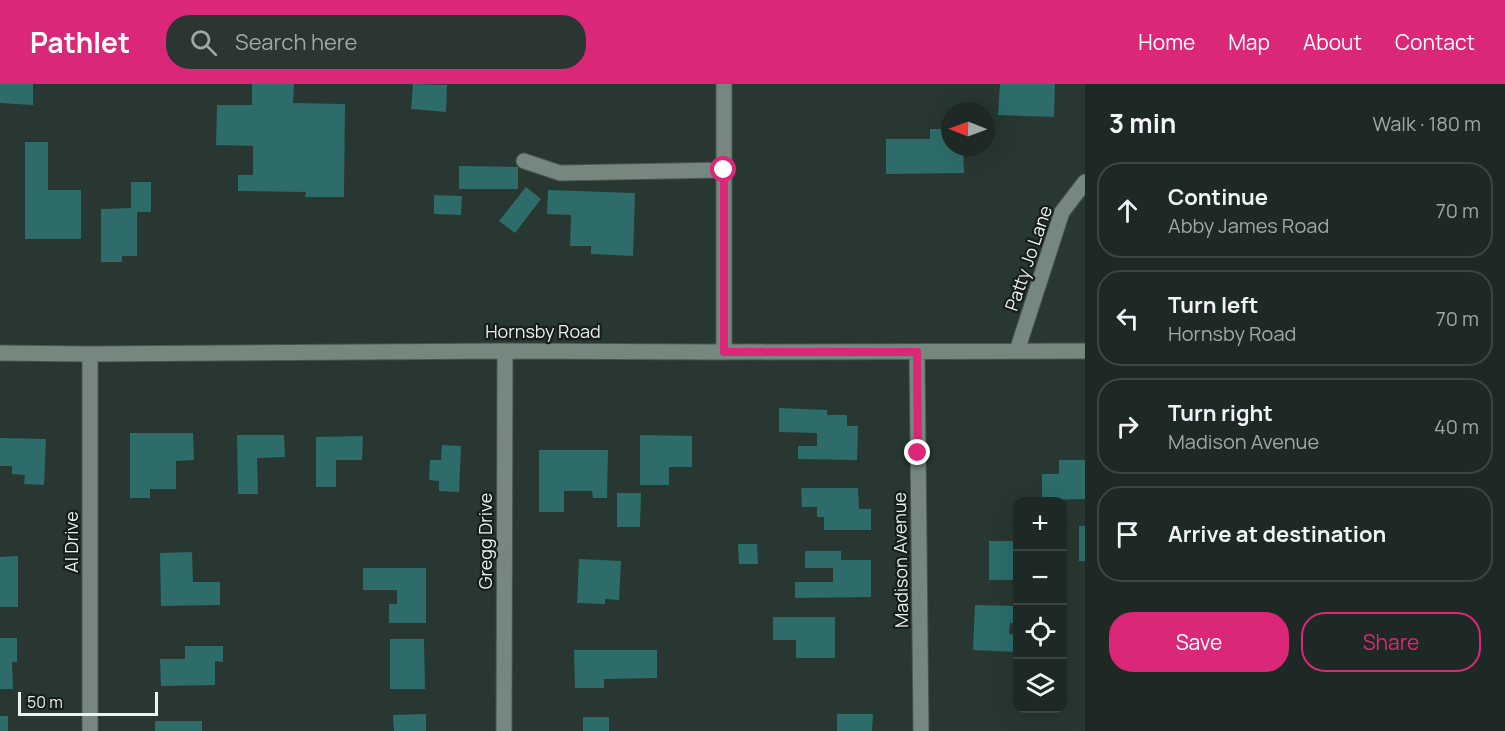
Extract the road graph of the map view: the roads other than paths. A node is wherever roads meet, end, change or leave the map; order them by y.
1 (724, 84) edge
2 (524, 161) dead end
3 (724, 170) junction
4 (1085, 182) edge
5 (505, 351) junction
6 (1017, 351) junction
7 (1085, 351) edge
8 (724, 352) junction
9 (917, 352) junction
10 (0, 353) edge
11 (90, 354) junction
12 (90, 731) edge
13 (504, 731) edge
14 (921, 731) edge

1 - 3 street
2 - 3 street
3 - 8 street
4 - 6 street, Patty Jo Lane
5 - 8 street, Hornsby Road
5 - 11 street, Hornsby Road
5 - 13 street, Gregg Drive
6 - 7 street, Hornsby Road
6 - 9 street, Hornsby Road
8 - 9 street, Hornsby Road
9 - 14 street, Madison Avenue
10 - 11 street, Hornsby Road
11 - 12 street, Al Drive

